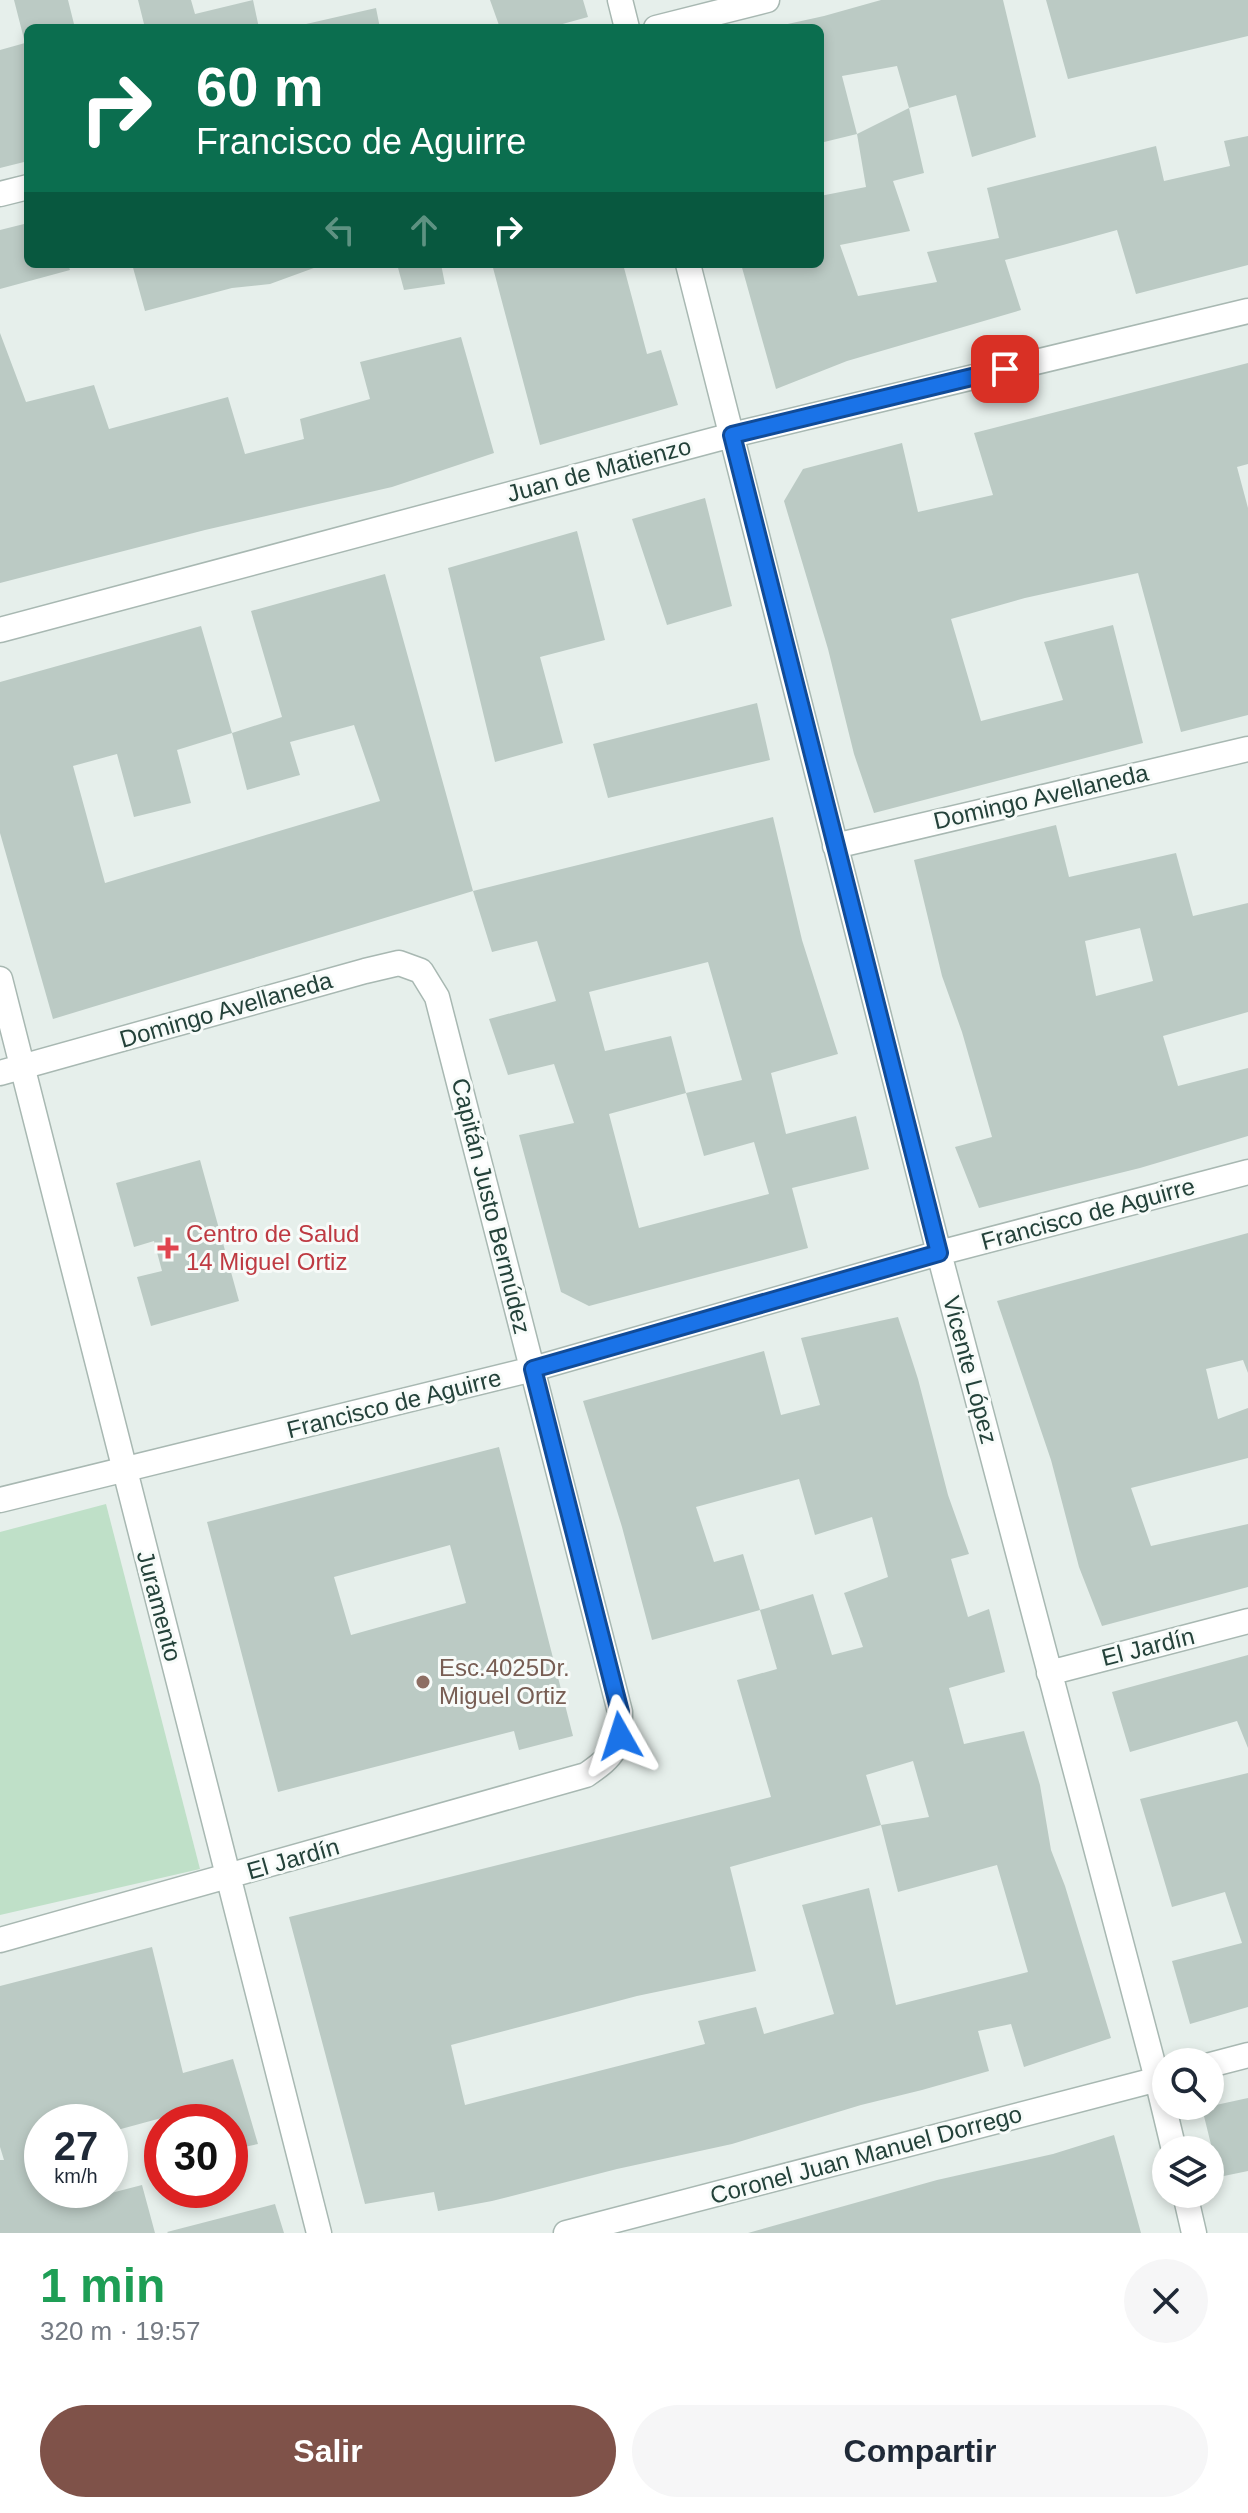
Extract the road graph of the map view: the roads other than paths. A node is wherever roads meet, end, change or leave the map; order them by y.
1 (620, 0) edge
2 (767, 0) edge
3 (626, 24) edge
4 (672, 24) edge
5 (24, 188) edge
6 (0, 194) edge
7 (689, 268) edge
8 (1248, 311) edge
9 (732, 435) junction
10 (0, 630) edge
11 (1246, 757) edge
12 (835, 846) junction
13 (0, 979) edge
14 (437, 997) joint
15 (12, 1070) edge
16 (1248, 1172) edge
17 (939, 1253) junction
18 (533, 1369) junction
19 (124, 1470) junction
20 (0, 1500) edge
21 (1248, 1621) edge
22 (1049, 1673) junction
23 (586, 1775) joint
24 (229, 1877) junction
25 (0, 1940) edge
26 (1154, 2048) edge
27 (1248, 2055) edge
28 (1224, 2061) edge
29 (1152, 2081) edge
30 (1188, 2208) edge
31 (319, 2233) edge
32 (566, 2233) edge
33 (1194, 2233) edge

1 - 3 street
2 - 4 street
5 - 6 street
7 - 9 street, Vicente López
8 - 9 street, Juan de Matienzo
9 - 10 street, Juan de Matienzo
9 - 12 street, Vicente López
11 - 12 street, Domingo Avellaneda
12 - 17 street, Vicente López
13 - 15 street, Juramento
14 - 15 street, Domingo Avellaneda
14 - 18 street, Capitán Justo Bermúdez
15 - 19 street, Juramento
16 - 17 street, Francisco de Aguirre
17 - 18 street, Francisco de Aguirre
17 - 22 street, Vicente López
18 - 19 street, Francisco de Aguirre
18 - 23 street, Capitán Justo Bermúdez
19 - 20 street, Francisco de Aguirre
19 - 24 street, Juramento
21 - 22 street, El Jardín
22 - 26 street, Vicente López
23 - 24 street, El Jardín
24 - 25 street, El Jardín
24 - 31 street, Juramento
27 - 28 street
29 - 32 street, Coronel Juan Manuel Dorrego
30 - 33 street

